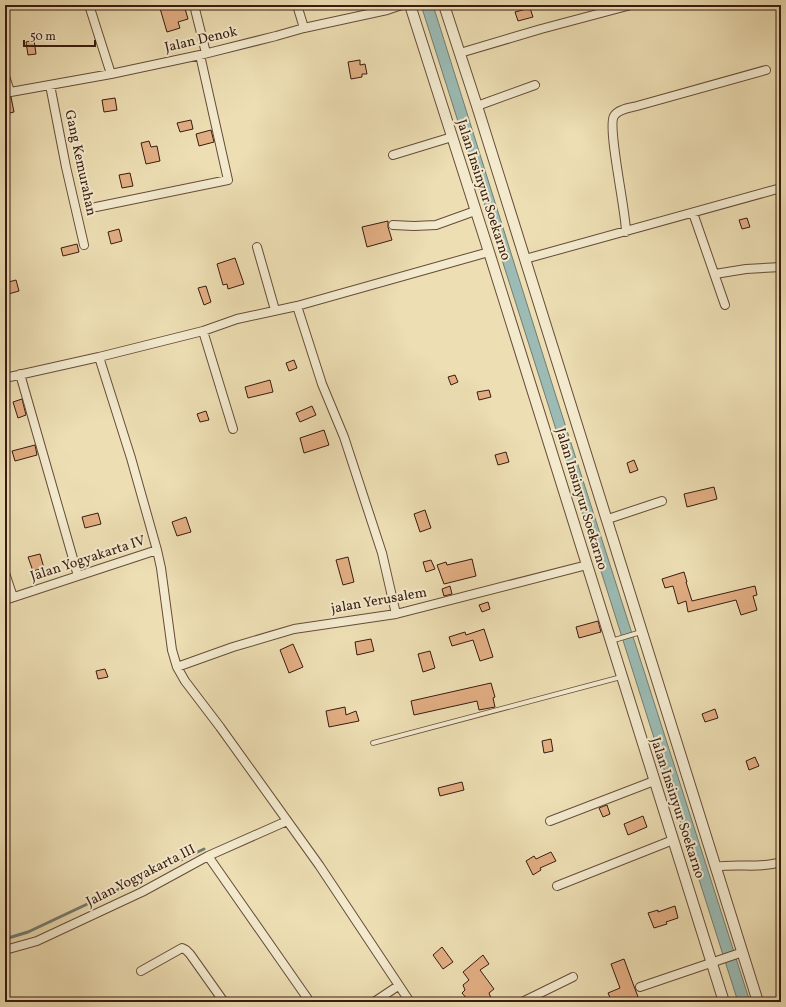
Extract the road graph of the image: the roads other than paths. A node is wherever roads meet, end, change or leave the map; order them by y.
1 (90, 5) edge
2 (194, 5) edge
3 (297, 5) edge
4 (402, 5) edge
5 (410, 5) edge
6 (444, 5) edge
7 (631, 5) edge
8 (304, 28) junction
9 (460, 53) junction
10 (203, 54) junction
11 (766, 70) dead end
12 (112, 74) junction
13 (5, 76) edge
14 (50, 85) junction
15 (535, 85) dead end
16 (7, 93) edge
17 (478, 106) junction
18 (452, 138) junction
19 (393, 155) dead end
20 (781, 188) edge
21 (96, 207) dead end
22 (475, 211) junction
23 (693, 213) junction
24 (393, 225) dead end
25 (626, 232) junction
26 (84, 245) dead end
27 (257, 247) dead end
28 (489, 252) junction
29 (525, 259) junction
30 (781, 267) edge
31 (715, 274) junction
32 (725, 305) dead end
33 (297, 306) junction
34 (275, 310) junction
35 (203, 331) junction
36 (99, 357) junction
37 (20, 374) junction
38 (5, 378) edge
39 (233, 429) dead end
40 (662, 501) dead end
41 (608, 519) junction
42 (157, 550) junction
43 (587, 565) junction
44 (5, 573) edge
45 (78, 576) junction
46 (9, 598) edge
47 (396, 614) junction
48 (637, 633) junction
49 (610, 641) junction
50 (177, 667) junction
51 (622, 677) junction
52 (373, 743) dead end
53 (654, 781) junction
54 (550, 821) dead end
55 (287, 822) junction
56 (673, 840) junction
57 (208, 856) junction
58 (781, 862) edge
59 (715, 867) junction
60 (557, 886) dead end
61 (5, 950) edge
62 (739, 953) junction
63 (711, 962) junction
64 (141, 972) dead end
65 (573, 977) dead end
66 (398, 986) junction
67 (640, 987) dead end
68 (224, 1002) edge
69 (310, 1002) edge
70 (374, 1002) edge
71 (410, 1002) edge
72 (522, 1002) edge
73 (724, 1002) edge
74 (758, 1002) edge

1 - 12 street
2 - 10 street
3 - 8 street
4 - 8 street, Jalan Denok
5 - 18 street, Jalan Insinyur Soekarno
6 - 9 street, Jalan Insinyur Soekarno
7 - 9 street
8 - 10 street, Jalan Denok
9 - 17 street, Jalan Insinyur Soekarno
10 - 12 street, Jalan Denok
10 - 21 street
11 - 25 street
12 - 14 street, Jalan Denok
13 - 16 street
14 - 16 street, Jalan Denok
14 - 26 street, Gang Kemurahan
15 - 17 street
17 - 29 street, Jalan Insinyur Soekarno
18 - 19 street
18 - 22 street, Jalan Insinyur Soekarno
20 - 23 street
22 - 24 street
22 - 28 street, Jalan Insinyur Soekarno
23 - 25 street
23 - 31 street
25 - 29 street
27 - 34 street
28 - 33 street
28 - 43 street, Jalan Insinyur Soekarno
29 - 41 street, Jalan Insinyur Soekarno
30 - 31 street
31 - 32 street
33 - 34 street
33 - 47 street
34 - 35 street
35 - 36 street
35 - 39 street
36 - 37 street
36 - 42 street
37 - 38 street
37 - 45 street
40 - 41 street
41 - 48 street, Jalan Insinyur Soekarno
42 - 45 street, Jalan Yogyakarta IV
42 - 50 street
43 - 47 street, jalan Yerusalem
43 - 49 street, Jalan Insinyur Soekarno
44 - 46 street
45 - 46 street, Jalan Yogyakarta IV
47 - 50 street, jalan Yerusalem
48 - 49 lane
48 - 59 street, Jalan Insinyur Soekarno
49 - 51 street, Jalan Insinyur Soekarno
50 - 55 street
51 - 52 lane
51 - 53 street, Jalan Insinyur Soekarno
53 - 54 street
53 - 56 street, Jalan Insinyur Soekarno
55 - 57 street, Jalan Yogyakarta III
55 - 66 street
56 - 60 street
56 - 63 street, Jalan Insinyur Soekarno
57 - 61 street, Jalan Yogyakarta III
57 - 69 street
58 - 59 street
59 - 62 street, Jalan Insinyur Soekarno
62 - 63 street
62 - 74 street, Jalan Insinyur Soekarno
63 - 67 street
63 - 73 street, Jalan Insinyur Soekarno
64 - 68 street
65 - 72 street
66 - 70 street
66 - 71 street

